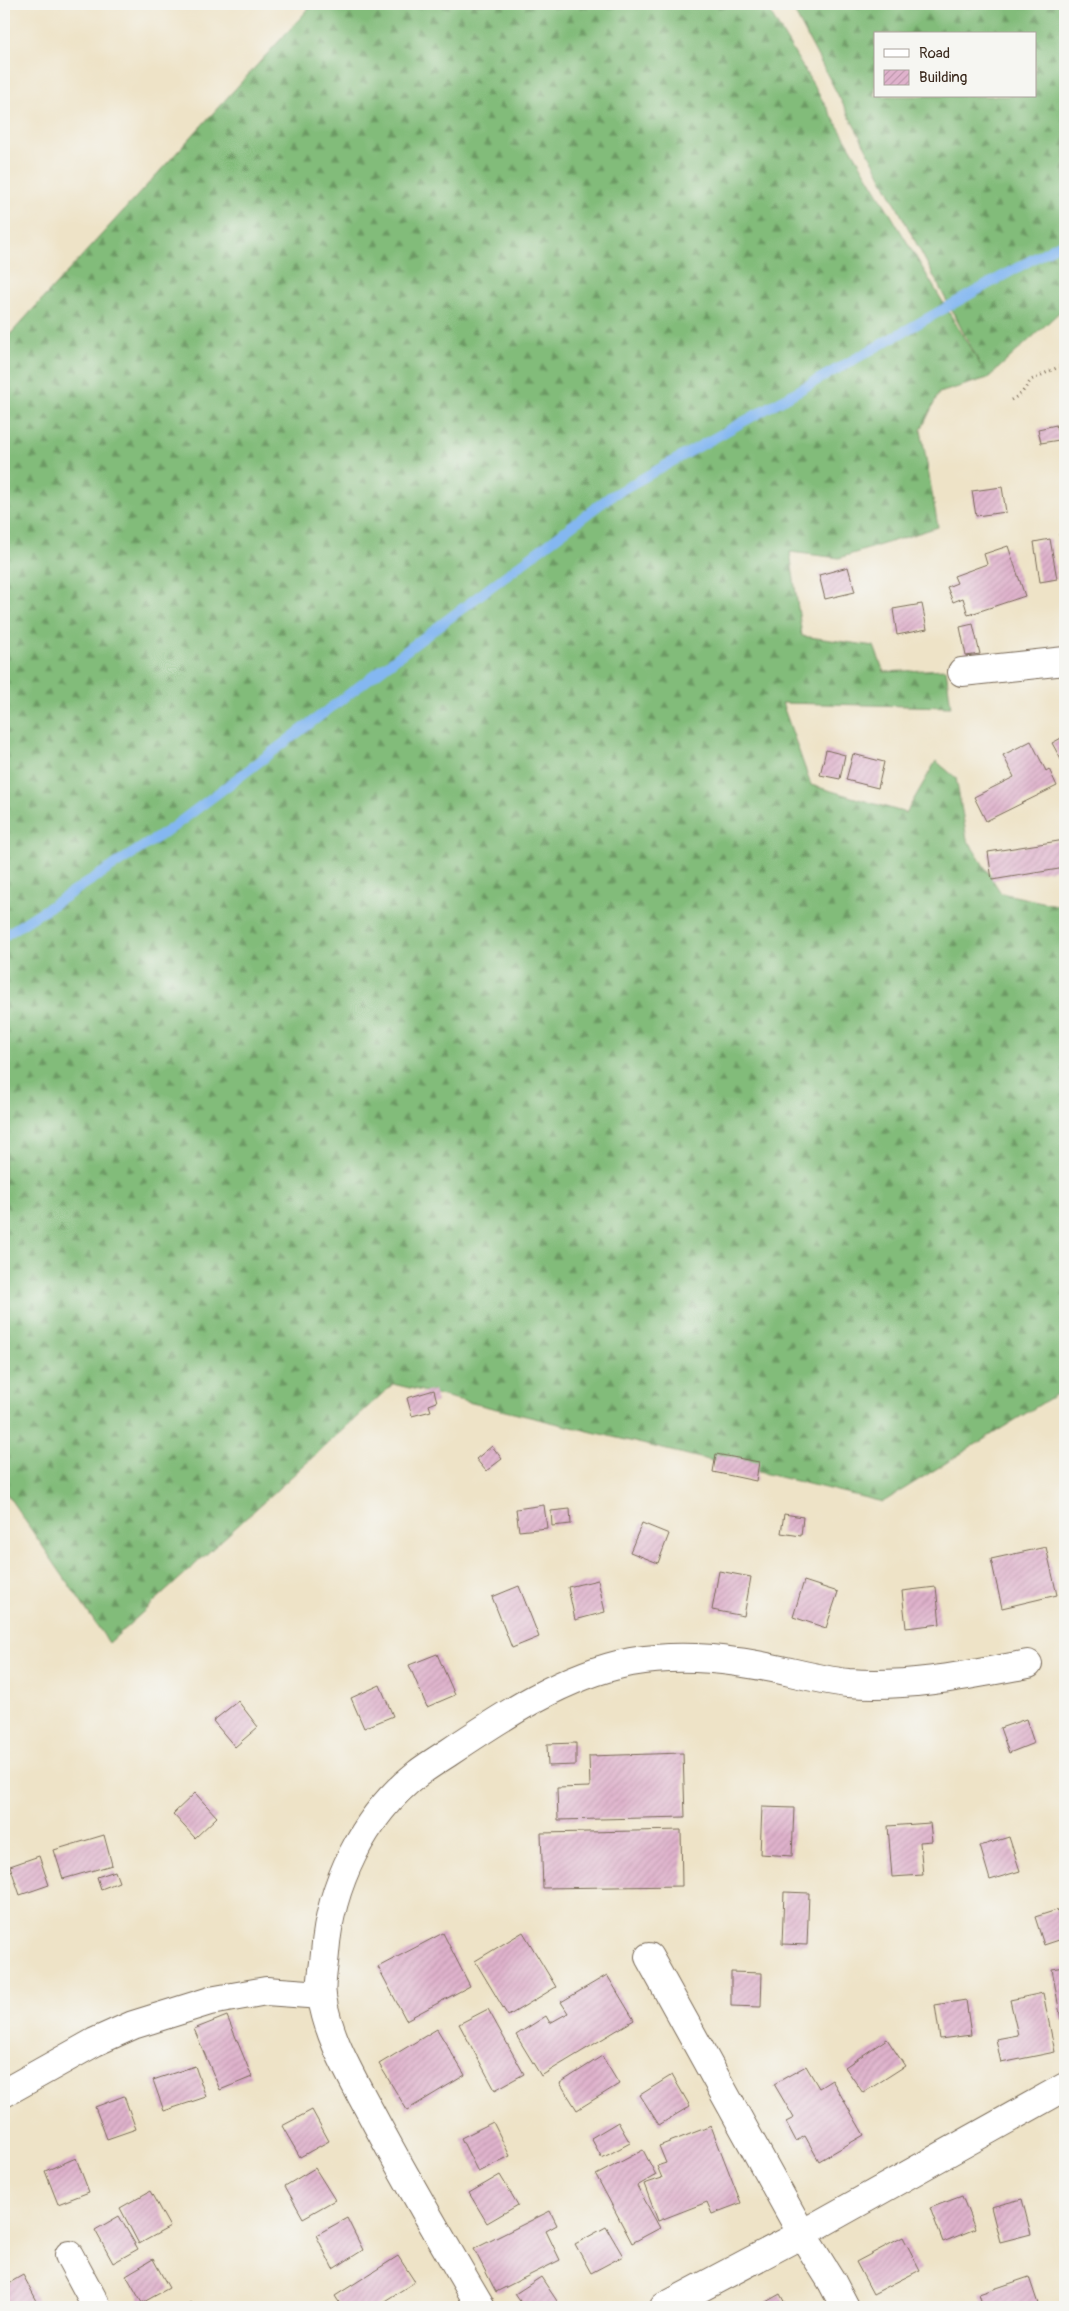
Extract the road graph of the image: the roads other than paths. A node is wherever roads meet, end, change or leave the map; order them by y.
1 (1065, 661) edge
2 (962, 672) dead end
3 (1028, 1664) dead end
4 (649, 1957) dead end
5 (322, 1994) junction
6 (1065, 2087) edge
7 (4, 2093) edge
8 (802, 2234) junction
9 (69, 2255) dead end
10 (97, 2307) edge
11 (481, 2307) edge
12 (664, 2307) edge
13 (845, 2307) edge

1 - 2 street
3 - 5 street
4 - 8 street
5 - 7 street
5 - 11 street
6 - 8 street
8 - 12 street
8 - 13 street
9 - 10 street

